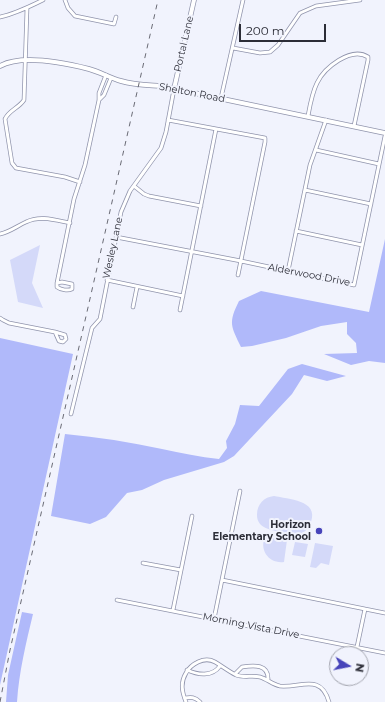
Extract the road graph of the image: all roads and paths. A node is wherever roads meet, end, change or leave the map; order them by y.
1 (43, 0) edge
2 (65, 0) edge
3 (194, 0) edge
4 (243, 0) edge
5 (360, 0) edge
6 (342, 1) edge
7 (27, 8) junction
8 (116, 16) dead end
9 (0, 17) edge
10 (233, 48) junction
11 (25, 61) junction
12 (0, 66) edge
13 (106, 75) junction
14 (111, 78) junction
15 (174, 89) junction
16 (221, 98) junction
17 (99, 100) junction
18 (308, 116) junction
19 (168, 120) junction
20 (326, 120) junction
21 (354, 126) junction
22 (216, 129) junction
23 (385, 135) edge
24 (316, 150) junction
25 (379, 164) junction
26 (80, 182) junction
27 (134, 186) junction
28 (305, 190) junction
29 (371, 204) junction
30 (201, 206) junction
31 (70, 223) junction
32 (296, 231) junction
33 (0, 234) edge
34 (116, 237) junction
35 (362, 245) junction
36 (192, 252) junction
37 (241, 261) junction
38 (288, 271) junction
39 (238, 275) dead end
40 (107, 280) junction
41 (57, 283) junction
42 (137, 287) junction
43 (183, 296) junction
44 (133, 307) dead end
45 (180, 310) dead end
46 (0, 318) edge
47 (55, 332) dead end
48 (71, 414) dead end
49 (240, 492) dead end
50 (192, 516) dead end
51 (143, 563) dead end
52 (181, 570) junction
53 (222, 580) junction
54 (117, 600) dead end
55 (366, 609) junction
56 (173, 610) junction
57 (385, 613) edge
58 (214, 619) junction
59 (347, 646) edge
60 (357, 646) edge
61 (369, 650) edge
62 (385, 653) edge
63 (220, 666) junction
64 (187, 670) junction
65 (235, 674) junction
66 (268, 680) junction
67 (184, 698) junction
68 (186, 702) edge
69 (200, 702) edge
70 (329, 702) edge

1 - 7 street
2 - 8 street
3 - 15 street, Portal Lane
4 - 10 street
5 - 6 street
6 - 10 street
7 - 9 street
7 - 11 street
10 - 16 street
11 - 12 street, Shelton Road
11 - 13 street, Shelton Road
11 - 26 street
13 - 14 street, Shelton Road
13 - 17 street
14 - 15 street, Shelton Road
14 - 17 street
15 - 16 street, Shelton Road
15 - 19 street, Wesley Lane
16 - 18 street, Shelton Road
17 - 26 street
18 - 20 street, Shelton Road
18 - 21 street
19 - 22 street
19 - 27 street, Wesley Lane
20 - 21 street, Shelton Road
20 - 24 street
21 - 23 street, Shelton Road
22 - 30 street
22 - 37 street
23 - 25 street, Alderwood Drive
24 - 25 street
24 - 28 street
25 - 29 street, Alderwood Drive
26 - 31 street
27 - 30 street
27 - 34 street, Wesley Lane
28 - 29 street
28 - 32 street
29 - 35 street, Alderwood Drive
30 - 36 street
31 - 33 street
31 - 41 street
32 - 35 street
32 - 38 street
34 - 36 street, Alderwood Drive
34 - 40 street, Wesley Lane
35 - 38 street, Alderwood Drive
36 - 37 street, Alderwood Drive
36 - 43 street
37 - 38 street, Alderwood Drive
37 - 39 street
40 - 42 street
40 - 48 street, Wesley Lane
41 - 41 street
42 - 43 street
42 - 44 street
43 - 45 street
46 - 47 street
49 - 53 street
50 - 52 street
51 - 52 street
52 - 56 street
53 - 55 street
53 - 58 street
54 - 56 street, Morning Vista Drive
55 - 57 street
55 - 60 street
56 - 58 street, Morning Vista Drive
58 - 59 street, Morning Vista Drive
61 - 62 street, Morning Vista Drive
63 - 64 street
63 - 64 street
63 - 65 street
64 - 67 street
65 - 66 street
65 - 66 street
66 - 70 street
67 - 68 street
67 - 69 street

